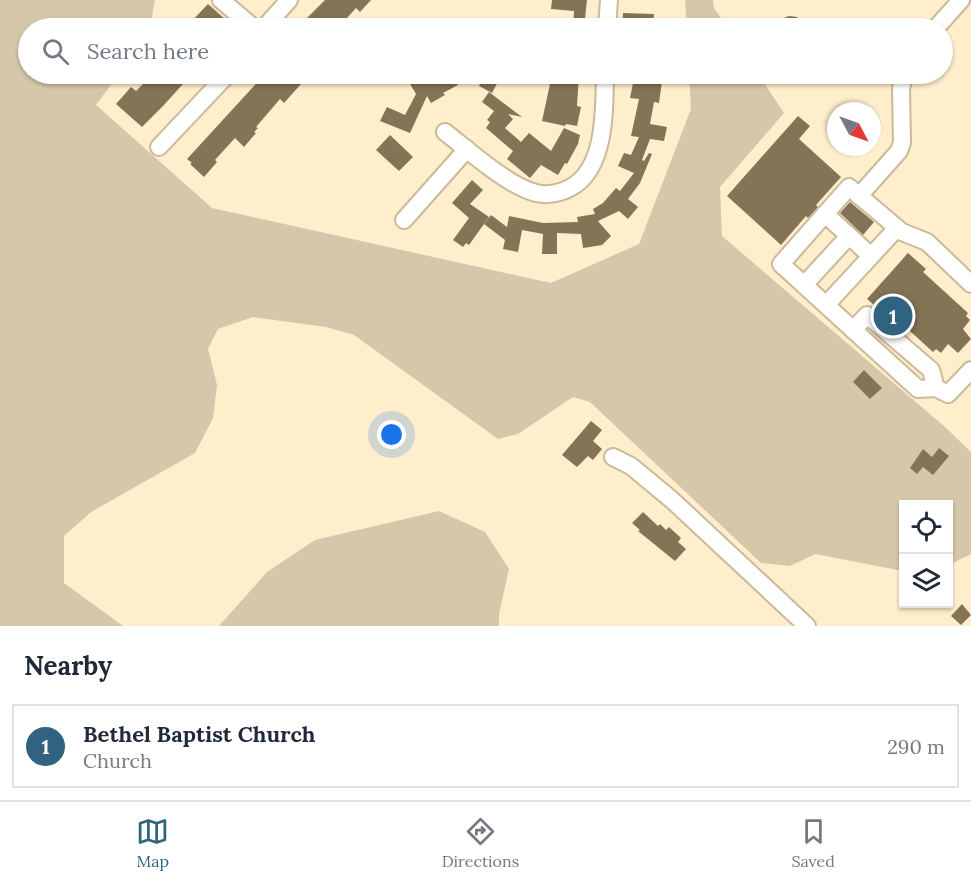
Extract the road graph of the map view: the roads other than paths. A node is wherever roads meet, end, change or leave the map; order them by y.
1 (221, 0) edge
2 (289, 0) edge
3 (609, 0) edge
4 (961, 0) edge
5 (242, 18) edge
6 (273, 18) edge
7 (608, 18) edge
8 (945, 18) edge
9 (219, 84) edge
10 (605, 84) edge
11 (902, 84) edge
12 (445, 132) dead end
13 (159, 147) dead end
14 (467, 149) junction
15 (860, 196) junction
16 (825, 214) junction
17 (404, 220) dead end
18 (897, 228) junction
19 (849, 236) junction
20 (871, 256) junction
21 (971, 284) edge
22 (804, 285) junction
23 (826, 305) junction
24 (971, 370) edge
25 (613, 457) dead end
26 (807, 626) edge

1 - 5 street
2 - 6 street
3 - 7 street
4 - 8 street
9 - 13 street
10 - 14 street
11 - 15 street
12 - 14 street
14 - 17 street
15 - 16 street
15 - 18 street
16 - 19 street
16 - 22 street
18 - 20 street
18 - 21 street
19 - 20 street
19 - 22 street
20 - 23 street
22 - 23 street
23 - 24 street
25 - 26 street

